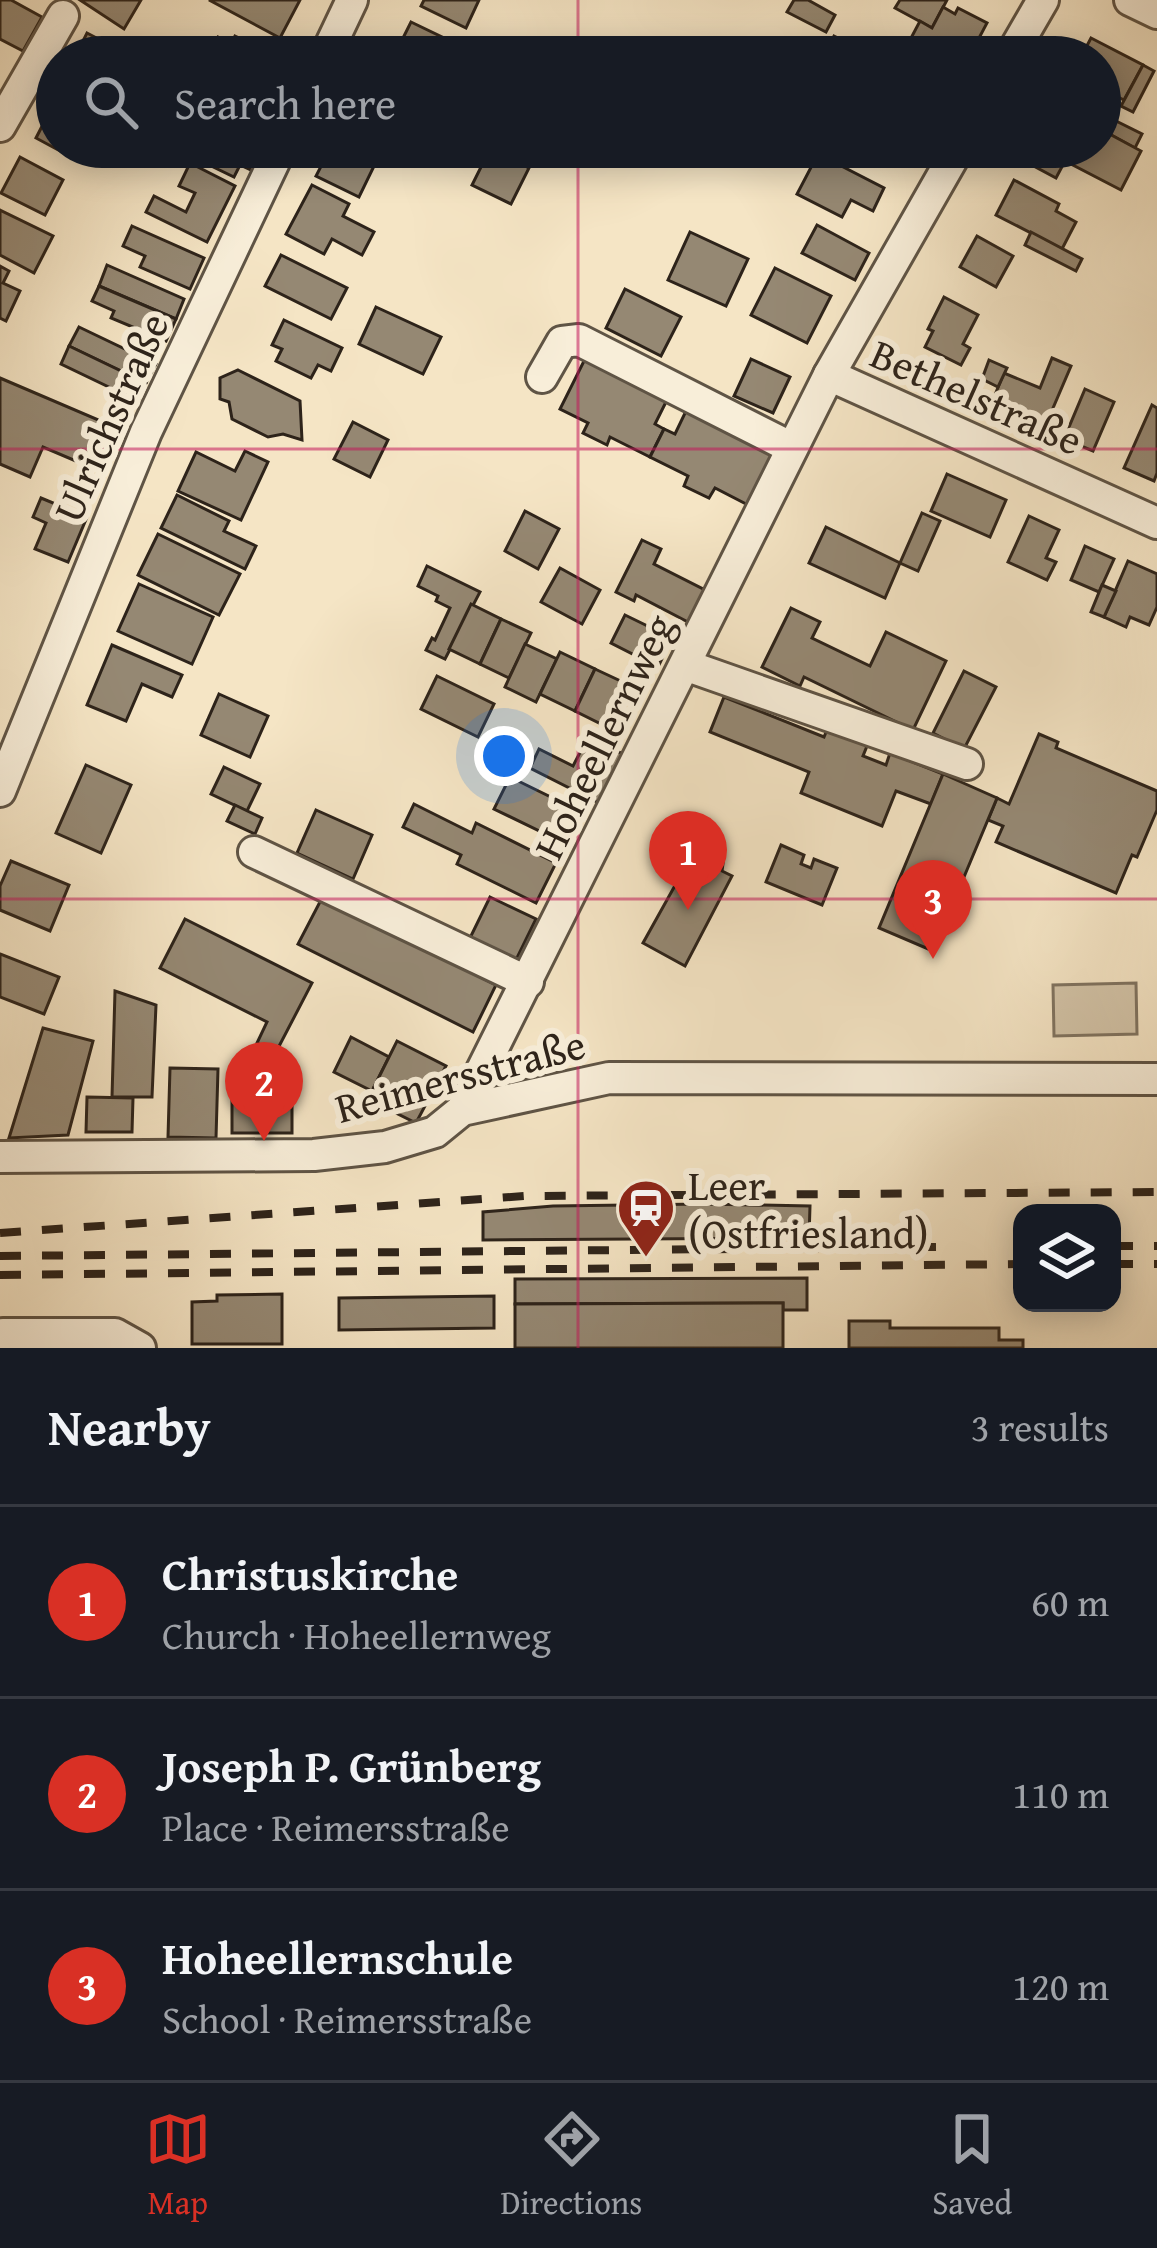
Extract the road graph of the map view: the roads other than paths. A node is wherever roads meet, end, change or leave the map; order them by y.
1 (352, 0) edge
2 (1042, 0) edge
3 (1130, 0) edge
4 (1157, 14) edge
5 (63, 16) dead end
6 (52, 36) edge
7 (335, 36) edge
8 (1022, 36) edge
9 (36, 63) edge
10 (0, 126) edge
11 (271, 168) edge
12 (947, 168) edge
13 (829, 375) junction
14 (542, 377) dead end
15 (792, 448) junction
16 (1157, 523) edge
17 (685, 665) junction
18 (967, 764) dead end
19 (0, 791) edge
20 (254, 852) dead end
21 (528, 982) junction
22 (1157, 1079) edge
23 (462, 1110) junction
24 (0, 1157) edge
25 (3, 1334) edge
26 (140, 1348) edge

1 - 7 street
2 - 8 street
3 - 4 street
5 - 6 street
9 - 10 street
11 - 19 street, Ulrichstraße
12 - 13 street, Hoheellernweg
13 - 15 street, Hoheellernweg
13 - 16 street, Bethelstraße
14 - 15 street
15 - 17 street, Hoheellernweg
17 - 18 street
17 - 21 street, Hoheellernweg
20 - 21 street
21 - 23 street, Hoheellernweg
22 - 23 street, Reimersstraße
23 - 24 street, Reimersstraße
25 - 26 street

